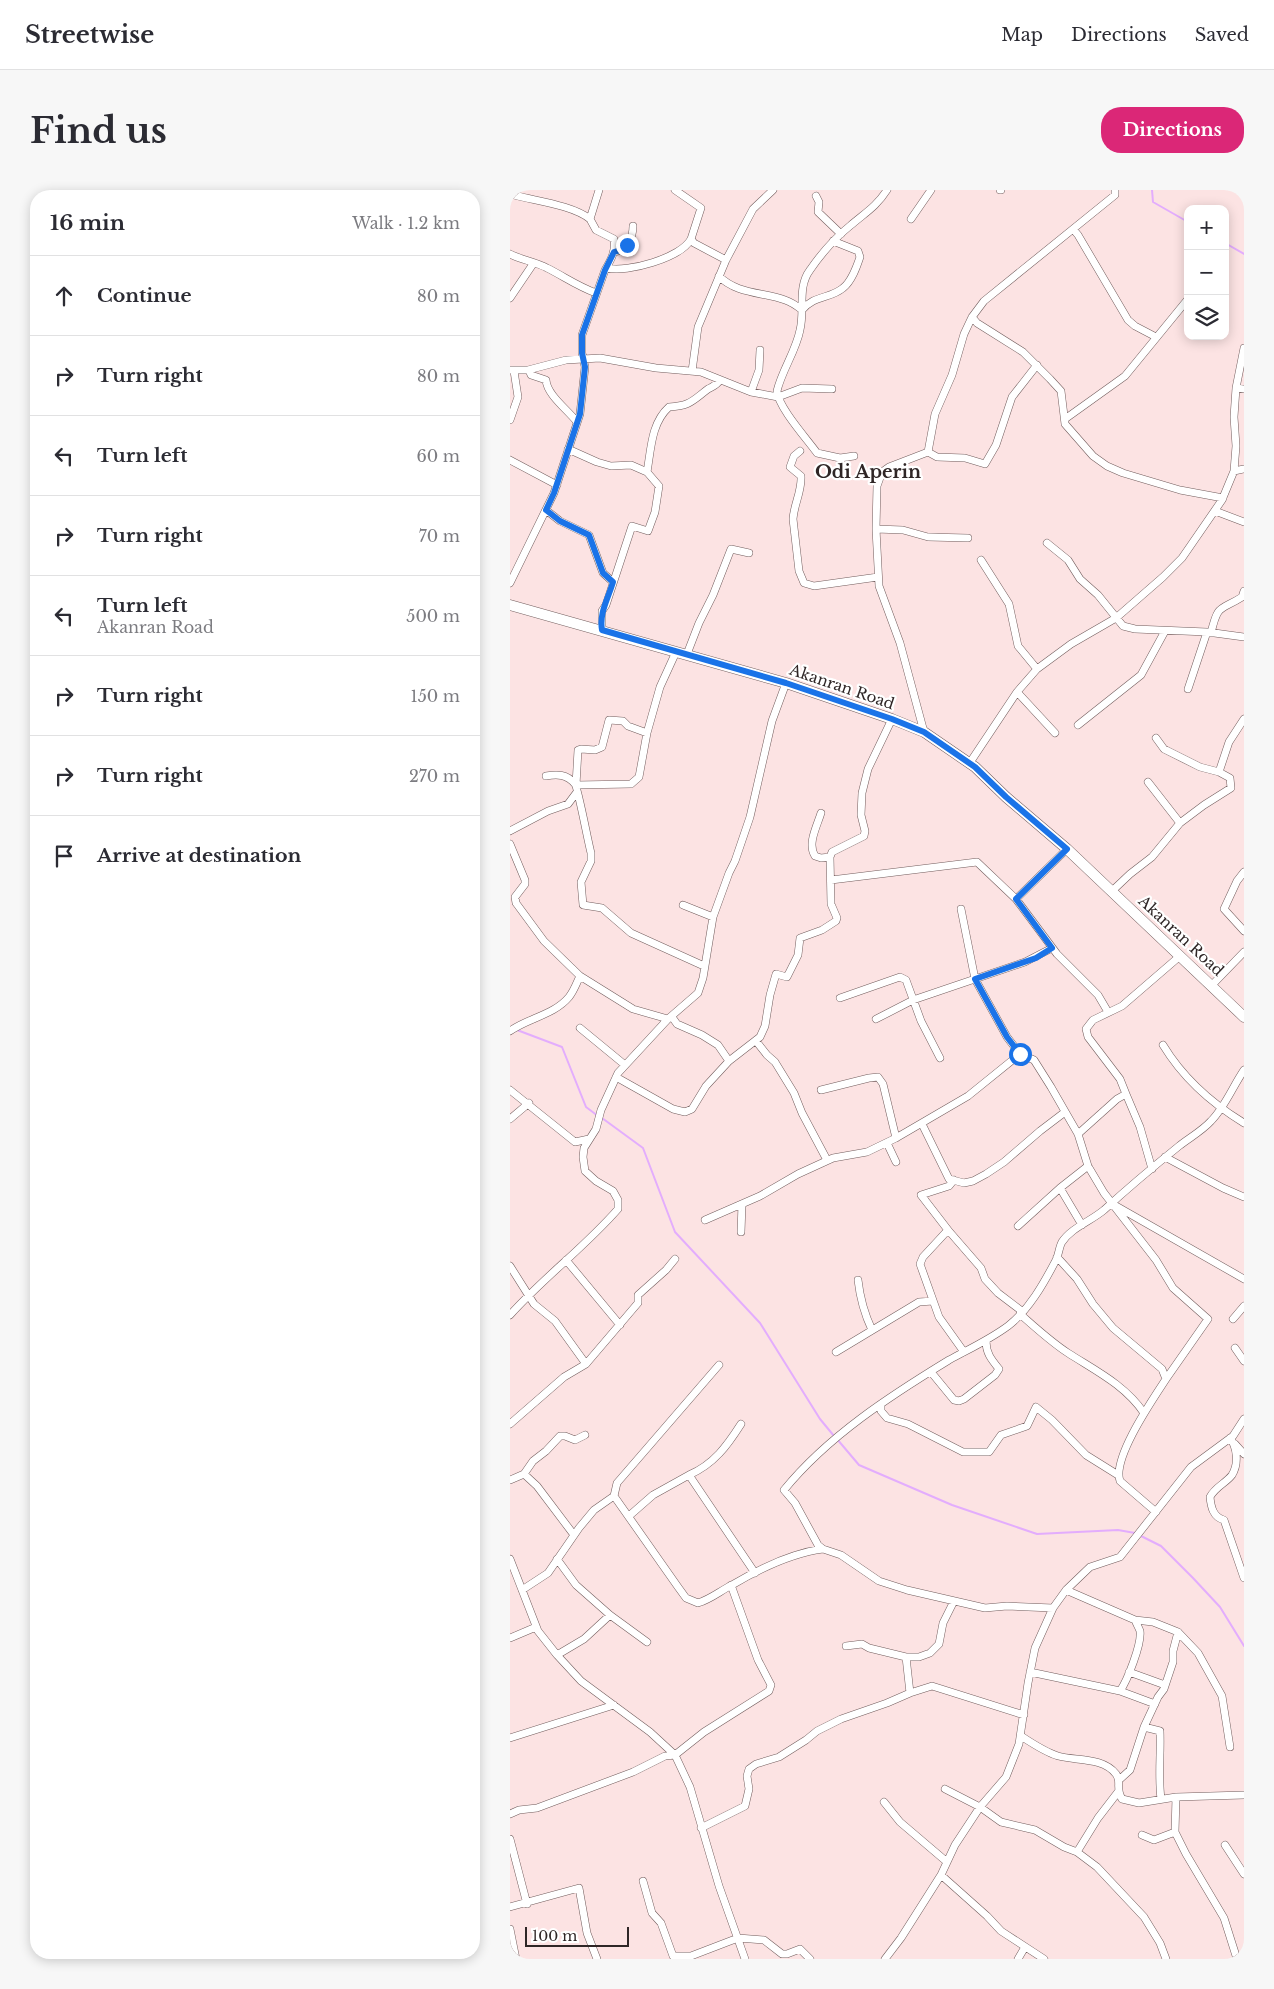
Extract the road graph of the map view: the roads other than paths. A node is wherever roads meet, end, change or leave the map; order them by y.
1 (599, 190) edge
2 (675, 190) edge
3 (773, 190) edge
4 (887, 190) edge
5 (932, 190) edge
6 (1115, 190) edge
7 (514, 195) dead end
8 (816, 196) dead end
9 (590, 219) junction
10 (911, 219) dead end
11 (633, 226) dead end
12 (1073, 229) junction
13 (841, 234) junction
14 (691, 239) junction
15 (834, 241) junction
16 (614, 252) junction
17 (510, 254) edge
18 (726, 260) junction
19 (533, 264) junction
20 (605, 270) junction
21 (719, 276) junction
22 (596, 293) junction
23 (510, 298) edge
24 (1184, 304) edge
25 (802, 310) junction
26 (972, 317) junction
27 (1156, 337) junction
28 (1244, 348) edge
29 (760, 350) dead end
30 (584, 358) junction
31 (1037, 365) junction
32 (529, 370) junction
33 (512, 371) edge
34 (692, 371) junction
35 (720, 380) junction
36 (1236, 388) junction
37 (832, 389) dead end
38 (1244, 389) edge
39 (751, 392) junction
40 (778, 397) junction
41 (1065, 419) junction
42 (510, 420) edge
43 (577, 422) junction
44 (568, 449) junction
45 (800, 451) dead end
46 (928, 452) junction
47 (854, 456) dead end
48 (510, 460) edge
49 (1244, 469) edge
50 (1234, 471) junction
51 (647, 472) junction
52 (557, 485) junction
53 (1224, 498) junction
54 (546, 510) junction
55 (1215, 511) junction
56 (1244, 522) edge
57 (876, 529) junction
58 (968, 538) dead end
59 (1047, 543) dead end
60 (749, 553) dead end
61 (981, 560) dead end
62 (878, 577) junction
63 (613, 582) junction
64 (510, 583) edge
65 (1244, 591) edge
66 (510, 605) edge
67 (1116, 618) junction
68 (602, 630) junction
69 (1165, 631) junction
70 (1209, 633) junction
71 (1244, 636) edge
72 (676, 652) junction
73 (687, 654) junction
74 (1037, 669) junction
75 (786, 683) junction
76 (1188, 689) dead end
77 (1017, 692) junction
78 (892, 719) junction
79 (1244, 719) edge
80 (1078, 725) dead end
81 (924, 732) junction
82 (647, 733) junction
83 (1055, 733) dead end
84 (1156, 738) dead end
85 (969, 764) junction
86 (1218, 772) junction
87 (546, 776) dead end
88 (1148, 782) dead end
89 (577, 788) junction
90 (822, 813) dead end
91 (1180, 823) junction
92 (510, 831) edge
93 (510, 844) edge
94 (1067, 849) junction
95 (830, 857) junction
96 (1244, 872) edge
97 (831, 880) junction
98 (1111, 892) junction
99 (1016, 899) junction
100 (512, 900) edge
101 (683, 905) dead end
102 (961, 909) dead end
103 (713, 917) junction
104 (1244, 931) edge
105 (1052, 948) junction
106 (1244, 952) edge
107 (1180, 956) junction
108 (704, 966) junction
109 (580, 976) junction
110 (975, 979) junction
111 (1212, 985) junction
112 (840, 998) dead end
113 (913, 1000) junction
114 (1108, 1012) junction
115 (1244, 1017) edge
116 (670, 1018) junction
117 (876, 1020) dead end
118 (580, 1028) dead end
119 (510, 1031) edge
120 (756, 1041) junction
121 (1163, 1044) dead end
122 (1020, 1054) junction
123 (940, 1058) dead end
124 (729, 1061) junction
125 (625, 1065) junction
126 (1244, 1070) edge
127 (616, 1077) junction
128 (510, 1090) edge
129 (821, 1090) dead end
130 (1126, 1094) junction
131 (528, 1103) junction
132 (1220, 1109) junction
133 (1065, 1112) junction
134 (510, 1119) edge
135 (1244, 1123) edge
136 (922, 1124) junction
137 (1078, 1134) junction
138 (896, 1138) junction
139 (590, 1139) junction
140 (887, 1143) junction
141 (1165, 1157) junction
142 (827, 1160) junction
143 (896, 1162) dead end
144 (1088, 1166) junction
145 (1152, 1169) junction
146 (954, 1180) junction
147 (1060, 1188) junction
148 (1244, 1197) edge
149 (1112, 1203) junction
150 (742, 1204) junction
151 (705, 1220) dead end
152 (1082, 1225) junction
153 (1018, 1226) dead end
154 (948, 1230) junction
155 (741, 1232) dead end
156 (1057, 1258) junction
157 (675, 1259) dead end
158 (566, 1260) junction
159 (510, 1266) edge
160 (1244, 1279) edge
161 (858, 1280) dead end
162 (527, 1295) junction
163 (933, 1301) junction
164 (1244, 1306) edge
165 (1021, 1313) junction
166 (510, 1314) edge
167 (1233, 1319) dead end
168 (620, 1326) junction
169 (872, 1330) junction
170 (986, 1341) junction
171 (1235, 1348) dead end
172 (836, 1352) dead end
173 (964, 1352) junction
174 (1244, 1361) edge
175 (586, 1364) junction
176 (719, 1365) dead end
177 (931, 1372) junction
178 (1166, 1379) junction
179 (881, 1404) junction
180 (1144, 1413) junction
181 (1244, 1419) edge
182 (510, 1424) edge
183 (741, 1424) dead end
184 (585, 1435) dead end
185 (1230, 1438) junction
186 (1235, 1444) junction
187 (1244, 1454) edge
188 (524, 1474) junction
189 (689, 1474) junction
190 (1118, 1475) junction
191 (510, 1480) edge
192 (614, 1496) junction
193 (1156, 1512) junction
194 (629, 1516) junction
195 (574, 1535) junction
196 (820, 1547) junction
197 (510, 1559) edge
198 (557, 1559) junction
199 (755, 1573) junction
200 (1244, 1578) edge
201 (731, 1585) junction
202 (522, 1590) junction
203 (1066, 1590) junction
204 (954, 1600) junction
205 (1053, 1608) junction
206 (610, 1615) junction
207 (1134, 1620) junction
208 (536, 1627) junction
209 (1178, 1632) junction
210 (510, 1638) edge
211 (647, 1642) dead end
212 (846, 1646) dead end
213 (557, 1655) junction
214 (906, 1657) junction
215 (1030, 1672) junction
216 (1129, 1672) junction
217 (1165, 1685) junction
218 (1120, 1691) junction
219 (910, 1693) junction
220 (1155, 1704) junction
221 (614, 1705) junction
222 (1024, 1715) junction
223 (1144, 1727) junction
224 (1021, 1736) junction
225 (510, 1738) edge
226 (1230, 1747) dead end
227 (675, 1755) junction
228 (1119, 1780) junction
229 (945, 1789) dead end
230 (1118, 1792) junction
231 (1244, 1795) edge
232 (1176, 1797) junction
233 (1161, 1799) junction
234 (884, 1802) dead end
235 (980, 1808) junction
236 (510, 1814) edge
237 (701, 1828) junction
238 (1175, 1832) junction
239 (1142, 1835) dead end
240 (510, 1839) edge
241 (1225, 1845) dead end
242 (1077, 1852) junction
243 (947, 1862) junction
244 (1244, 1874) edge
245 (941, 1875) junction
246 (643, 1881) dead end
247 (527, 1904) junction
248 (510, 1907) edge
249 (510, 1929) edge
250 (738, 1938) junction
251 (1025, 1947) junction
252 (515, 1959) edge
253 (597, 1959) edge
254 (745, 1959) edge
255 (810, 1959) edge
256 (885, 1959) edge
257 (1018, 1959) edge
258 (1044, 1959) edge
259 (1166, 1959) edge
260 (1237, 1959) edge

1 - 9 street
2 - 14 street
3 - 18 street
4 - 13 street
5 - 10 street
6 - 12 street
7 - 9 street
8 - 13 street
9 - 16 street
11 - 16 street
12 - 26 street
12 - 27 street
13 - 15 street
14 - 18 street
14 - 20 street
15 - 25 street
15 - 25 street
16 - 20 street
17 - 19 street
18 - 21 street
19 - 22 street
19 - 23 street
20 - 22 street
21 - 25 street
21 - 34 street
22 - 30 street
24 - 27 street
25 - 40 street
26 - 31 street
26 - 46 street
27 - 41 street
28 - 36 street
29 - 39 street
30 - 32 street
30 - 34 street
30 - 43 street
31 - 41 street
31 - 46 street
32 - 33 street
32 - 43 street
33 - 42 street
34 - 35 street
35 - 39 street
35 - 51 street
36 - 38 street
36 - 50 street
37 - 40 street
39 - 40 street
40 - 47 street
41 - 53 street
43 - 44 street
44 - 51 street
44 - 52 street
45 - 62 street
46 - 57 street
48 - 52 street
49 - 50 street
50 - 53 street
51 - 63 street
52 - 54 street
53 - 55 street
54 - 63 street
54 - 64 street
55 - 56 street
55 - 67 street
57 - 58 street
57 - 62 street
59 - 67 street
60 - 73 street
61 - 74 street
62 - 81 street
63 - 68 street
65 - 70 street
66 - 68 main road, Akanran Road
67 - 69 street
67 - 74 street
68 - 72 main road, Akanran Road
69 - 70 street
69 - 80 street
70 - 71 street
70 - 76 street
72 - 73 main road, Akanran Road
72 - 82 street
73 - 75 main road, Akanran Road
74 - 77 street
75 - 78 main road, Akanran Road
75 - 103 street
77 - 83 street
77 - 85 street
78 - 81 main road, Akanran Road
78 - 95 street
79 - 86 street
81 - 85 main road, Akanran Road
82 - 89 street
82 - 89 street
84 - 86 street
85 - 94 main road, Akanran Road
86 - 91 street
87 - 89 street
88 - 91 street
89 - 92 street
89 - 108 street
90 - 95 street
91 - 98 street
93 - 100 street
94 - 98 main road, Akanran Road
94 - 99 street
95 - 97 street
96 - 104 street
97 - 99 street
97 - 120 street
98 - 107 main road, Akanran Road
99 - 105 street
100 - 109 street
101 - 103 street
102 - 110 street
103 - 108 street
105 - 110 street
105 - 114 street
106 - 111 street
107 - 111 main road, Akanran Road
107 - 114 street
108 - 116 street
109 - 116 street
109 - 119 street
110 - 113 street
110 - 122 street
111 - 115 main road, Akanran Road
112 - 113 street
113 - 117 street
113 - 123 street
114 - 130 street
116 - 124 street
116 - 125 street
118 - 125 street
120 - 124 street
120 - 142 street
121 - 132 street
122 - 133 street
122 - 136 street
124 - 127 street
125 - 127 street
126 - 132 street
127 - 139 street
128 - 131 street
129 - 138 street
130 - 137 street
130 - 145 street
131 - 134 street
131 - 139 street
132 - 135 street
132 - 141 street
133 - 137 street
133 - 146 street
136 - 138 street
136 - 146 street
137 - 144 street
138 - 140 street
139 - 158 street
140 - 142 street
140 - 143 street
141 - 145 street
141 - 148 street
142 - 150 street
144 - 147 street
144 - 149 street
145 - 149 street
146 - 154 street
147 - 152 street
147 - 153 street
149 - 152 street
149 - 160 street
149 - 178 street
150 - 151 street
150 - 155 street
152 - 156 street
154 - 163 street
154 - 165 street
156 - 165 street
156 - 178 street
157 - 168 street
158 - 162 street
158 - 168 street
159 - 162 street
161 - 169 street
162 - 166 street
162 - 175 street
163 - 169 street
163 - 173 street
164 - 167 street
165 - 170 street
165 - 180 street
168 - 175 street
169 - 172 street
170 - 173 street
170 - 177 street
171 - 174 street
173 - 177 street
175 - 182 street
176 - 192 street
177 - 179 street
178 - 180 street
179 - 190 street
179 - 196 street
180 - 190 street
181 - 185 street
183 - 189 street
184 - 188 street
185 - 186 street
185 - 193 street
186 - 187 street
186 - 200 street
188 - 191 street
188 - 195 street
189 - 194 street
189 - 199 street
190 - 193 street
192 - 194 street
192 - 195 street
193 - 203 street
194 - 201 street
195 - 198 street
196 - 199 street
196 - 204 street
197 - 202 street
198 - 202 street
198 - 206 street
199 - 201 street
201 - 227 street
202 - 208 street
203 - 205 street
203 - 207 street
204 - 205 street
204 - 214 street
205 - 215 street
206 - 211 street
206 - 213 street
207 - 209 street
207 - 216 street
208 - 210 street
208 - 213 street
209 - 217 street
209 - 226 street
212 - 214 street
213 - 221 street
214 - 219 street
215 - 218 street
215 - 222 street
216 - 217 street
216 - 218 street
217 - 220 street
218 - 220 street
219 - 222 street
219 - 237 street
220 - 223 street
221 - 225 street
221 - 227 street
222 - 224 street
223 - 228 street
223 - 233 street
224 - 228 street
224 - 235 street
227 - 236 street
227 - 237 street
228 - 230 street
229 - 235 street
230 - 233 street
230 - 242 street
231 - 232 street
232 - 233 street
232 - 238 street
234 - 243 street
235 - 242 street
235 - 243 street
237 - 250 street
238 - 239 street
238 - 260 street
240 - 247 street
241 - 244 street
242 - 259 street
243 - 245 street
245 - 251 street
245 - 256 street
246 - 250 street
247 - 248 street
247 - 253 street
249 - 252 street
250 - 254 street
250 - 255 street
251 - 257 street
251 - 258 street

